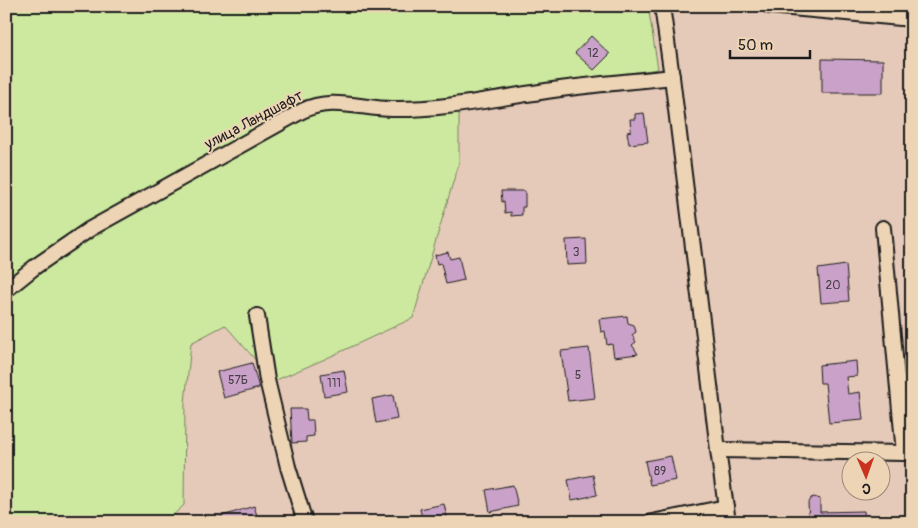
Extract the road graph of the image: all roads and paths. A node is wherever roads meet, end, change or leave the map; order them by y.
1 (662, 6) edge
2 (769, 6) edge
3 (912, 19) edge
4 (672, 77) junction
5 (883, 228) dead end
6 (6, 290) edge
7 (257, 316) dead end
8 (718, 450) junction
9 (908, 450) edge
10 (726, 507) junction
11 (305, 522) edge
12 (652, 522) edge
13 (728, 522) edge

1 - 4 street
2 - 3 street
4 - 6 street, улица Ландшафт
4 - 8 street
5 - 9 street
7 - 11 street
8 - 9 street
8 - 10 street
10 - 12 street
10 - 13 street

